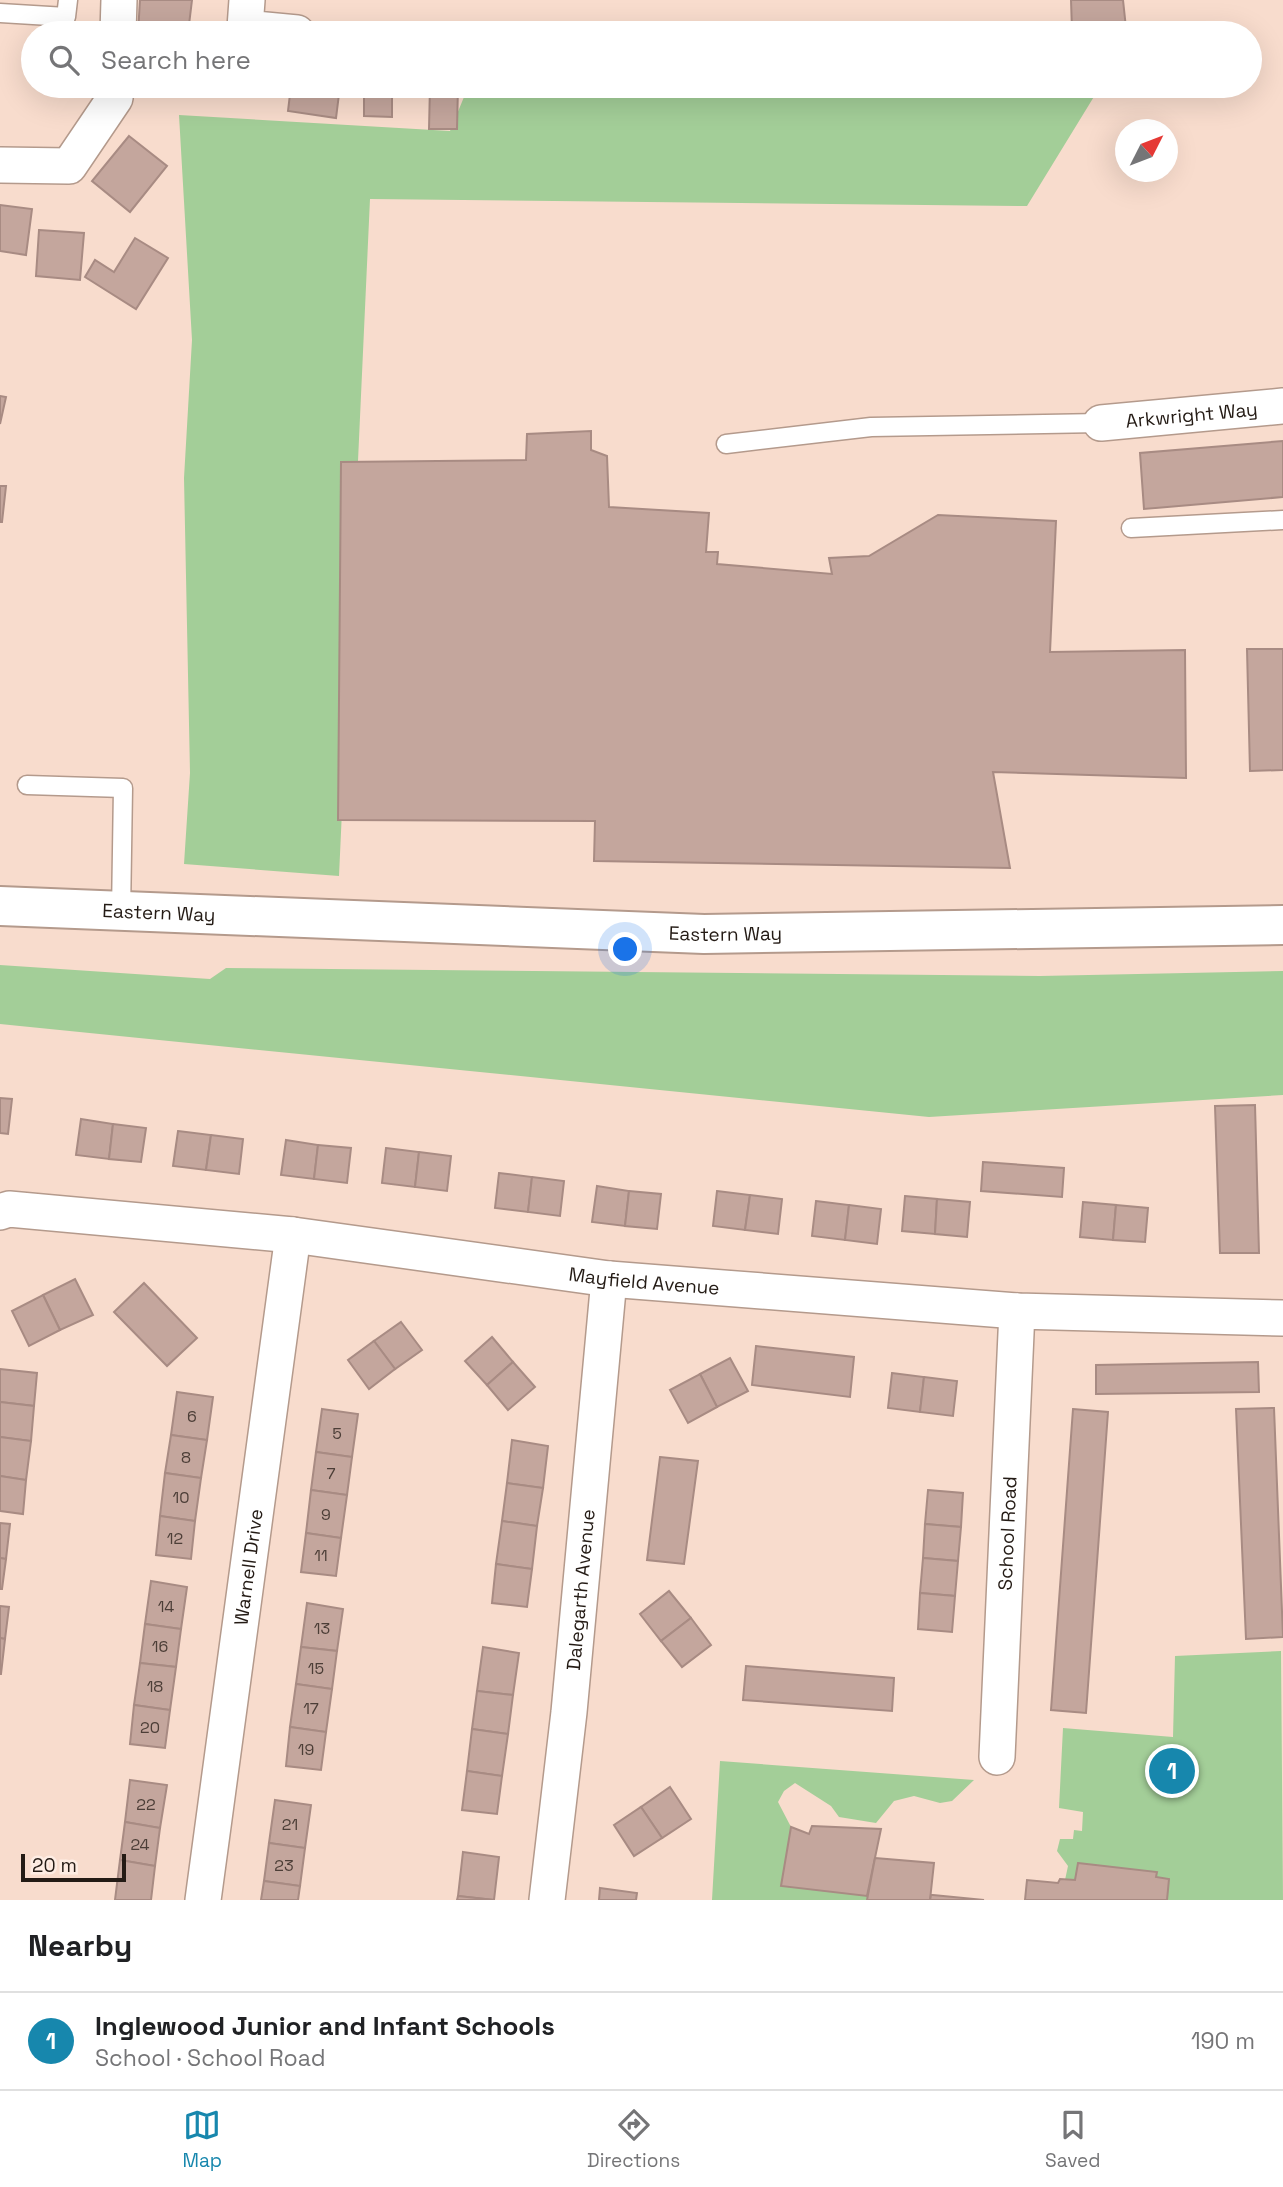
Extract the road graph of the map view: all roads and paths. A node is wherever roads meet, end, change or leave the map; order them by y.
1 (68, 0) edge
2 (119, 0) edge
3 (247, 0) edge
4 (0, 13) edge
5 (118, 21) edge
6 (246, 21) edge
7 (115, 98) edge
8 (0, 164) edge
9 (1283, 406) edge
10 (1101, 423) joint
11 (726, 444) dead end
12 (1283, 520) edge
13 (1131, 528) dead end
14 (27, 785) dead end
15 (0, 906) edge
16 (121, 913) junction
17 (1283, 925) edge
18 (5, 1210) edge
19 (293, 1235) junction
20 (609, 1279) junction
21 (1017, 1311) junction
22 (1283, 1318) edge
23 (997, 1757) dead end
24 (203, 1900) edge
25 (547, 1900) edge

1 - 4 lane
2 - 5 street
3 - 6 street
7 - 8 street
9 - 10 street, Arkwright Way
10 - 11 lane
12 - 13 lane
14 - 16 lane
15 - 16 street, Eastern Way
16 - 17 street, Eastern Way
18 - 19 street, Mayfield Avenue
19 - 20 street, Mayfield Avenue
19 - 24 street, Warnell Drive
20 - 21 street, Mayfield Avenue
20 - 25 street, Dalegarth Avenue
21 - 22 street, Mayfield Avenue
21 - 23 street, School Road

